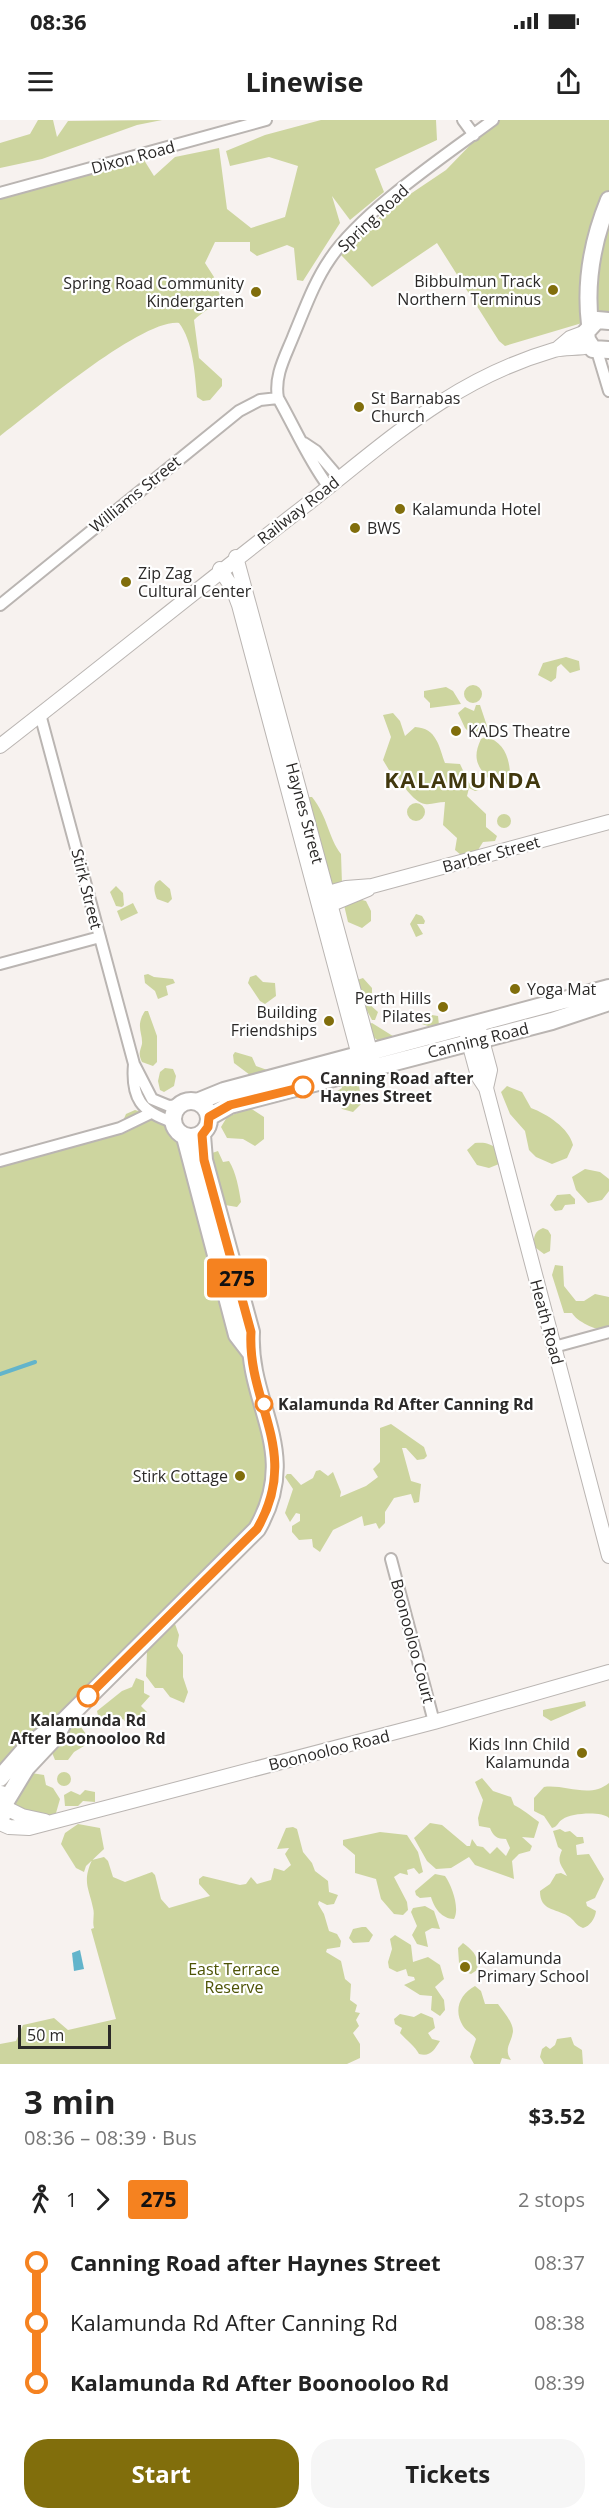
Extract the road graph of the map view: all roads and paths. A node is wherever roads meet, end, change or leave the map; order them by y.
1 (266, 120) edge
2 (463, 120) edge
3 (493, 120) edge
4 (474, 135) junction
5 (0, 193) edge
6 (609, 200) edge
7 (590, 281) junction
8 (609, 320) edge
9 (594, 341) edge
10 (609, 391) edge
11 (278, 398) junction
12 (334, 482) junction
13 (236, 557) junction
14 (220, 569) junction
15 (0, 605) edge
16 (251, 631) junction
17 (40, 714) junction
18 (0, 746) edge
19 (609, 822) edge
20 (323, 901) junction
21 (100, 937) junction
22 (0, 964) edge
23 (609, 988) edge
24 (609, 1002) edge
25 (528, 1009) junction
26 (471, 1024) junction
27 (533, 1026) junction
28 (475, 1042) junction
29 (366, 1062) junction
30 (134, 1064) junction
31 (188, 1103) junction
32 (151, 1113) junction
33 (209, 1117) junction
34 (173, 1122) junction
35 (202, 1135) junction
36 (184, 1137) junction
37 (0, 1161) edge
38 (211, 1209) junction
39 (609, 1332) edge
40 (554, 1347) junction
41 (609, 1556) edge
42 (391, 1559) dead end
43 (609, 1672) edge
44 (64, 1721) junction
45 (435, 1722) junction
46 (0, 1778) edge
47 (2, 1809) edge

1 - 5 street, Dixon Road
2 - 4 street
3 - 4 street, Spring Road
4 - 11 street, Spring Road
6 - 7 main road
7 - 8 main road
7 - 9 main road
8 - 9 main road
9 - 10 street
9 - 12 street, Railway Road
11 - 12 street
11 - 15 street, Williams Street
12 - 13 street, Railway Road
13 - 14 street, Railway Road
13 - 16 street, Haynes Street
14 - 16 street, Haynes Street
14 - 17 street, Railway Road
16 - 20 street, Haynes Street
17 - 18 street, Railway Road
17 - 21 street, Stirk Street
19 - 20 street, Barber Street
20 - 29 street, Haynes Street
21 - 22 street
21 - 30 street, Stirk Street
23 - 25 main road, Canning Road
24 - 27 main road, Canning Road
25 - 26 main road, Canning Road
25 - 27 main road
26 - 28 street, Heath Road
26 - 29 main road, Canning Road
27 - 28 main road, Canning Road
28 - 29 main road, Canning Road
28 - 40 street, Heath Road
29 - 31 main road, Canning Road
29 - 33 main road, Canning Road
30 - 31 street, Stirk Street
30 - 32 street, Stirk Street
31 - 33 main road
31 - 34 main road
32 - 34 street
32 - 37 street
33 - 35 main road
34 - 36 main road
35 - 36 main road
35 - 38 main road
36 - 38 main road
38 - 44 main road
39 - 40 street
40 - 41 street, Heath Road
42 - 45 street, Boonooloo Court
43 - 45 street, Boonooloo Road
44 - 46 main road
44 - 47 main road
45 - 47 street, Boonooloo Road

